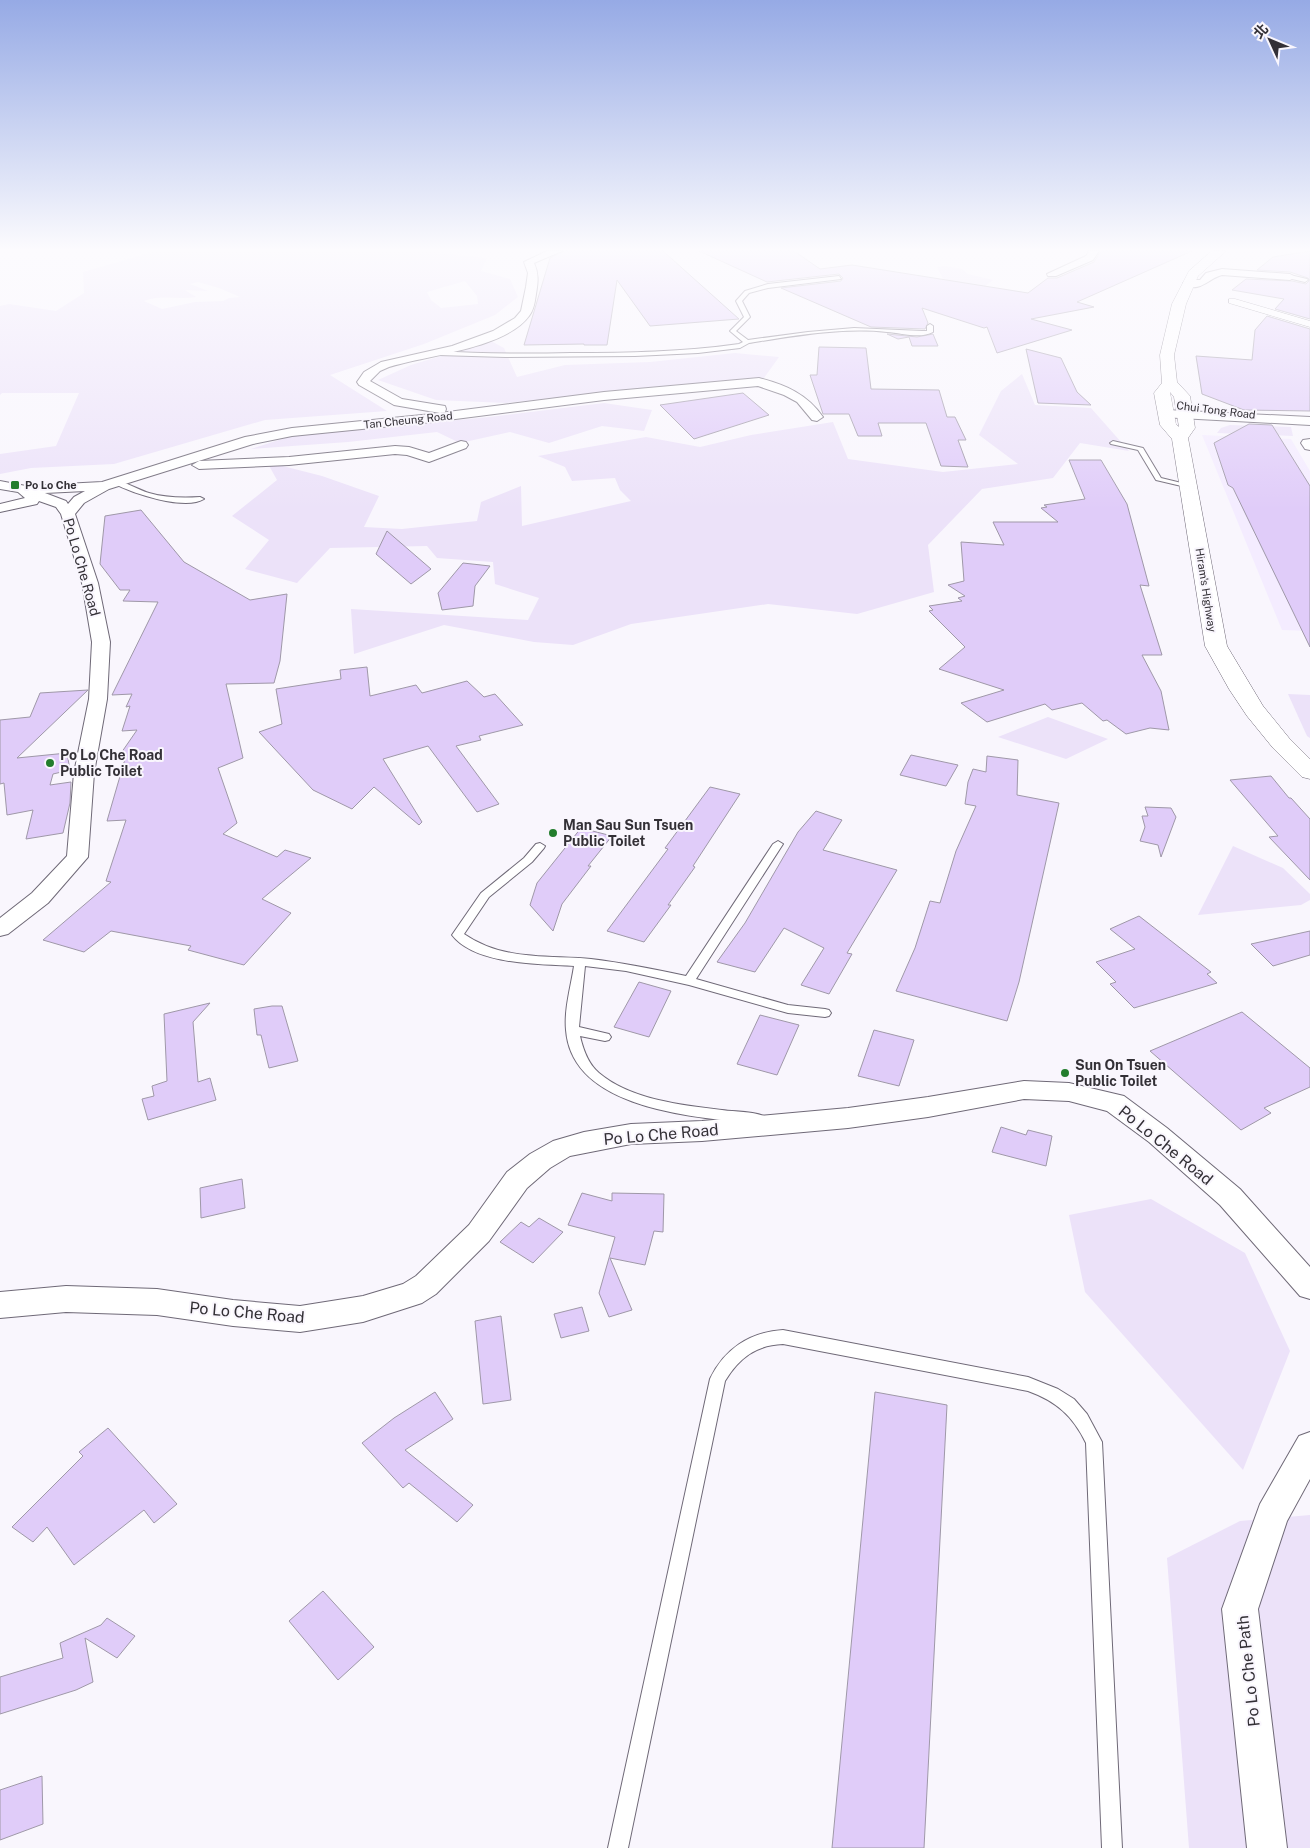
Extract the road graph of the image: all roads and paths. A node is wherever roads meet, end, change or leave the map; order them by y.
1 (485, 337) edge
2 (741, 337) edge
3 (785, 337) edge
4 (1171, 337) edge
5 (747, 342) junction
6 (438, 353) junction
7 (1170, 383) junction
8 (1165, 409) junction
9 (1185, 411) junction
10 (466, 413) junction
11 (817, 416) dead end
12 (1310, 421) edge
13 (1180, 438) junction
14 (1113, 443) dead end
15 (461, 445) dead end
16 (168, 466) junction
17 (109, 484) junction
18 (0, 485) edge
19 (1190, 486) junction
20 (22, 489) junction
21 (200, 499) dead end
22 (0, 508) edge
23 (68, 514) junction
24 (1310, 772) edge
25 (778, 844) dead end
26 (540, 846) dead end
27 (0, 929) edge
28 (580, 962) junction
29 (689, 981) junction
30 (825, 1013) dead end
31 (572, 1030) junction
32 (605, 1037) dead end
33 (790, 1122) junction
34 (1310, 1287) edge
35 (0, 1305) edge
36 (1310, 1447) edge
37 (618, 1848) edge
38 (1112, 1848) edge
39 (1267, 1848) edge

1 - 6 street, Tan Cheung Road
2 - 5 lane
3 - 5 lane
4 - 7 main road
5 - 6 lane
6 - 10 street, Tan Cheung Road
7 - 8 main road
7 - 9 main road
8 - 9 street, Chui Tong Road
8 - 13 main road, Hiram's Highway
9 - 12 street, Chui Tong Road
9 - 13 main road, Hiram's Highway
10 - 11 street
10 - 16 street, Tan Cheung Road
13 - 19 main road, Hiram's Highway
14 - 19 lane
15 - 16 street
16 - 17 street, Tan Cheung Road
17 - 20 street, Tan Cheung Road
17 - 21 lane
17 - 23 street, Tan Cheung Road
18 - 20 street, Po Lo Che Road
19 - 24 main road, Hiram's Highway
20 - 22 street
20 - 23 street, Po Lo Che Road
23 - 27 street, Po Lo Che Road
25 - 29 lane
26 - 28 lane
28 - 29 lane
28 - 31 lane
29 - 30 lane
31 - 32 lane
31 - 33 lane
33 - 34 street, Po Lo Che Road
33 - 35 street, Po Lo Che Road
36 - 39 street, Po Lo Che Path
37 - 38 lane

